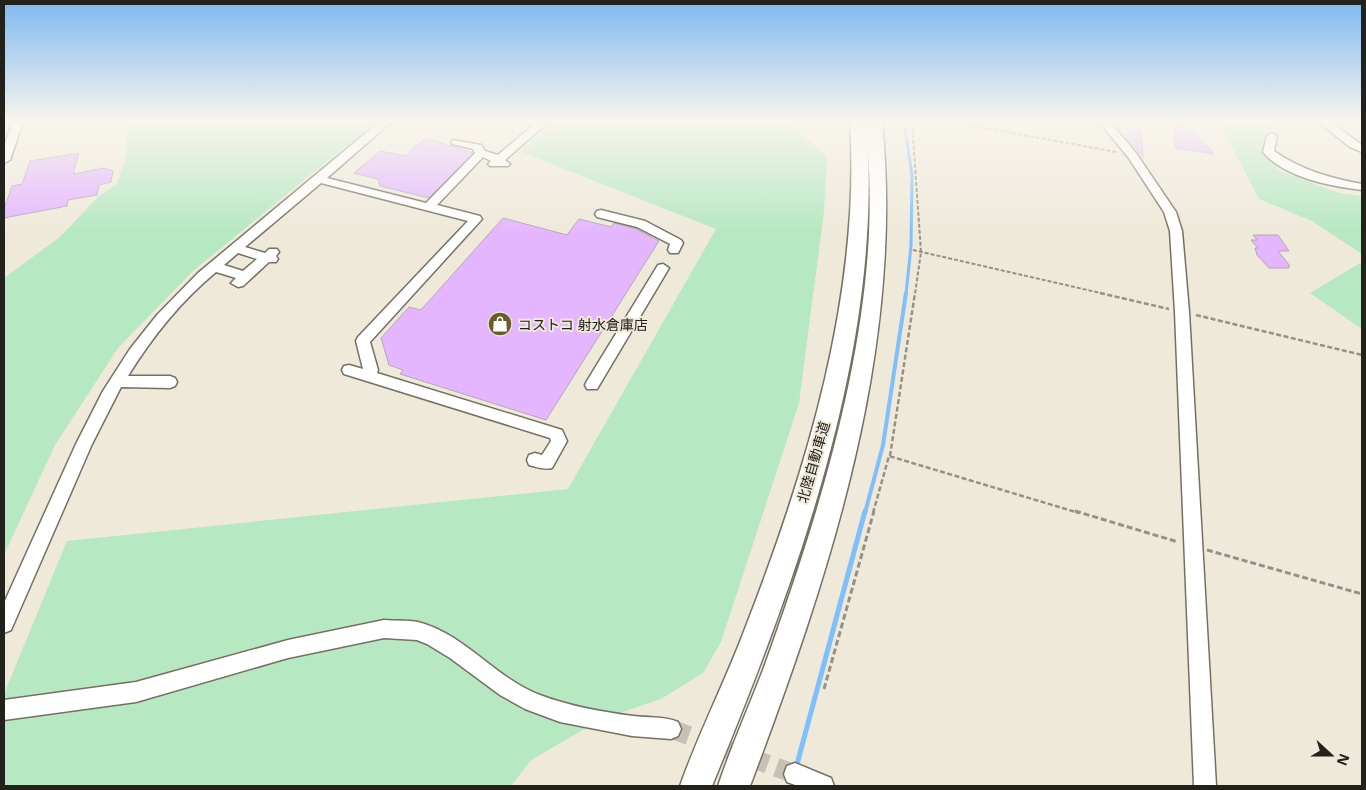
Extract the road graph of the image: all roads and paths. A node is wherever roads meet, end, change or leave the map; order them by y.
1 (343, 159) edge
2 (476, 159) edge
3 (861, 159) edge
4 (877, 159) edge
5 (915, 159) edge
6 (1135, 159) edge
7 (1277, 159) edge
8 (320, 179) junction
9 (1362, 188) edge
10 (429, 207) junction
11 (601, 214) dead end
12 (235, 248) junction
13 (674, 250) dead end
14 (913, 250) dead end
15 (921, 252) junction
16 (214, 267) junction
17 (663, 268) dead end
18 (1182, 312) junction
19 (1362, 355) edge
20 (349, 370) dead end
21 (367, 375) junction
22 (117, 381) junction
23 (163, 382) dead end
24 (592, 385) dead end
25 (890, 456) junction
26 (535, 460) dead end
27 (1192, 546) junction
28 (1362, 594) edge
29 (4, 624) edge
30 (824, 689) dead end
31 (4, 710) edge
32 (671, 729) tunnel mouth
33 (795, 774) tunnel mouth
34 (696, 786) edge
35 (734, 786) edge
36 (823, 786) edge
37 (1205, 786) edge

1 - 8 street
2 - 10 street
3 - 34 highway, 北陸自動車道
4 - 35 highway, 北陸自動車道
5 - 15 path
6 - 18 street
7 - 9 street
8 - 10 street
8 - 12 street
10 - 21 street
11 - 13 street
12 - 16 street
12 - 16 street
14 - 15 path
15 - 18 path
15 - 25 path
16 - 22 street
17 - 24 street
18 - 19 path
18 - 27 street
20 - 21 street
21 - 26 street
22 - 23 street
22 - 29 street
25 - 27 path
25 - 30 path
27 - 28 path
27 - 37 street
31 - 32 street
33 - 36 street

